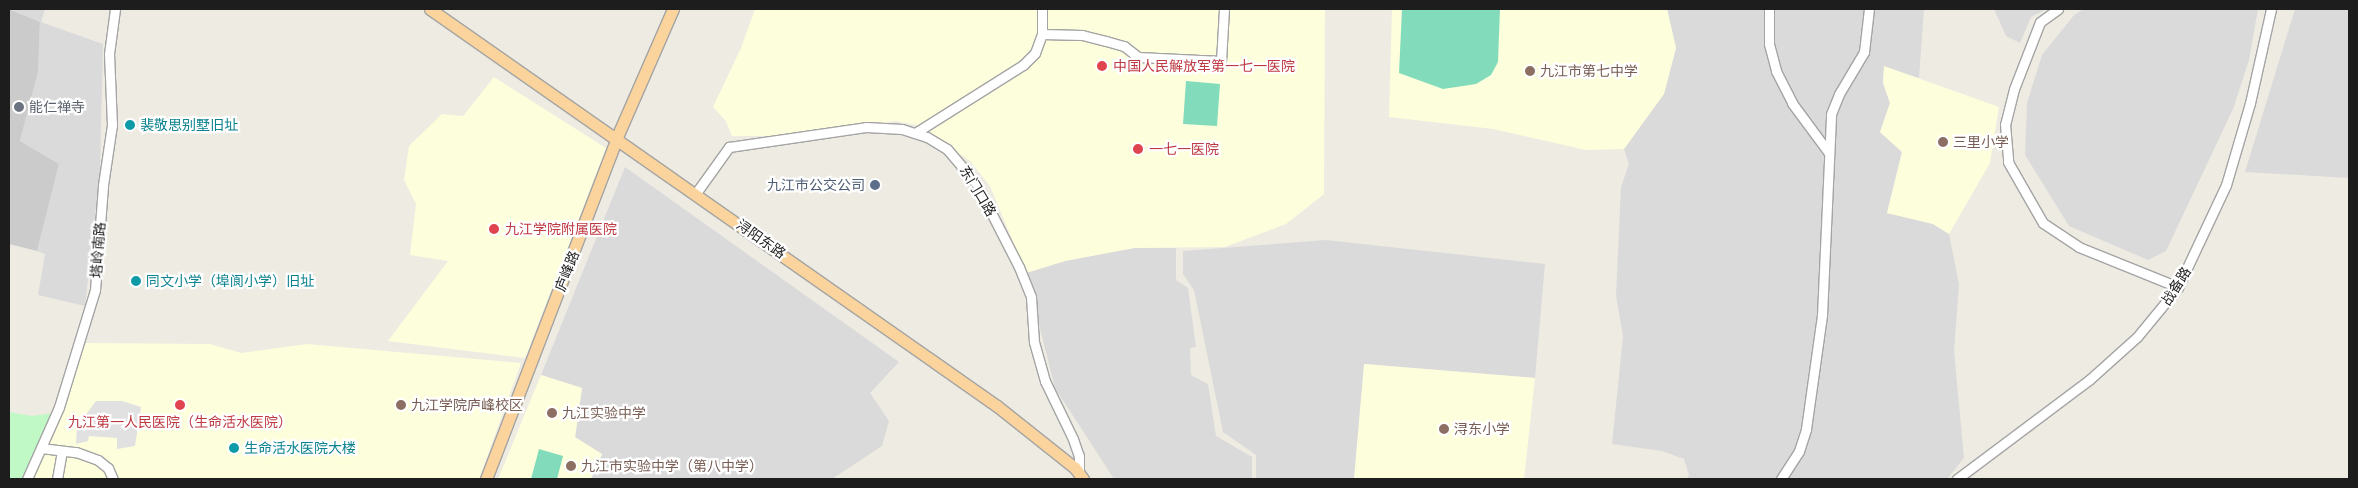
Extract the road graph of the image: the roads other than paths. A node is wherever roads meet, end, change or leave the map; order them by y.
1 (115, 9) edge
2 (430, 9) edge
3 (673, 9) edge
4 (1042, 9) edge
5 (1224, 9) edge
6 (1769, 9) edge
7 (1869, 9) edge
8 (2058, 9) edge
9 (2271, 9) edge
10 (1042, 34) junction
11 (914, 133) junction
12 (617, 137) junction
13 (1829, 153) junction
14 (696, 193) junction
15 (2178, 286) junction
16 (41, 448) junction
17 (62, 451) junction
18 (1081, 476) edge
19 (27, 479) edge
20 (57, 479) edge
21 (113, 479) edge
22 (486, 479) edge
23 (1781, 479) edge
24 (1956, 479) edge

1 - 16 street, 塔岭南路
2 - 12 main road, 浔阳东路
3 - 12 main road, 庐峰路
4 - 10 street
5 - 10 street
6 - 13 street
7 - 13 street
8 - 15 street
9 - 15 street, 战备路
10 - 11 street
11 - 14 street, 东门口路
11 - 18 street, 东门口路
12 - 14 main road, 浔阳东路
12 - 22 main road, 庐峰路
13 - 23 street
14 - 18 main road, 浔阳东路
15 - 24 street, 战备路
16 - 17 street
16 - 19 street, 塔岭南路
17 - 20 street
17 - 21 street

